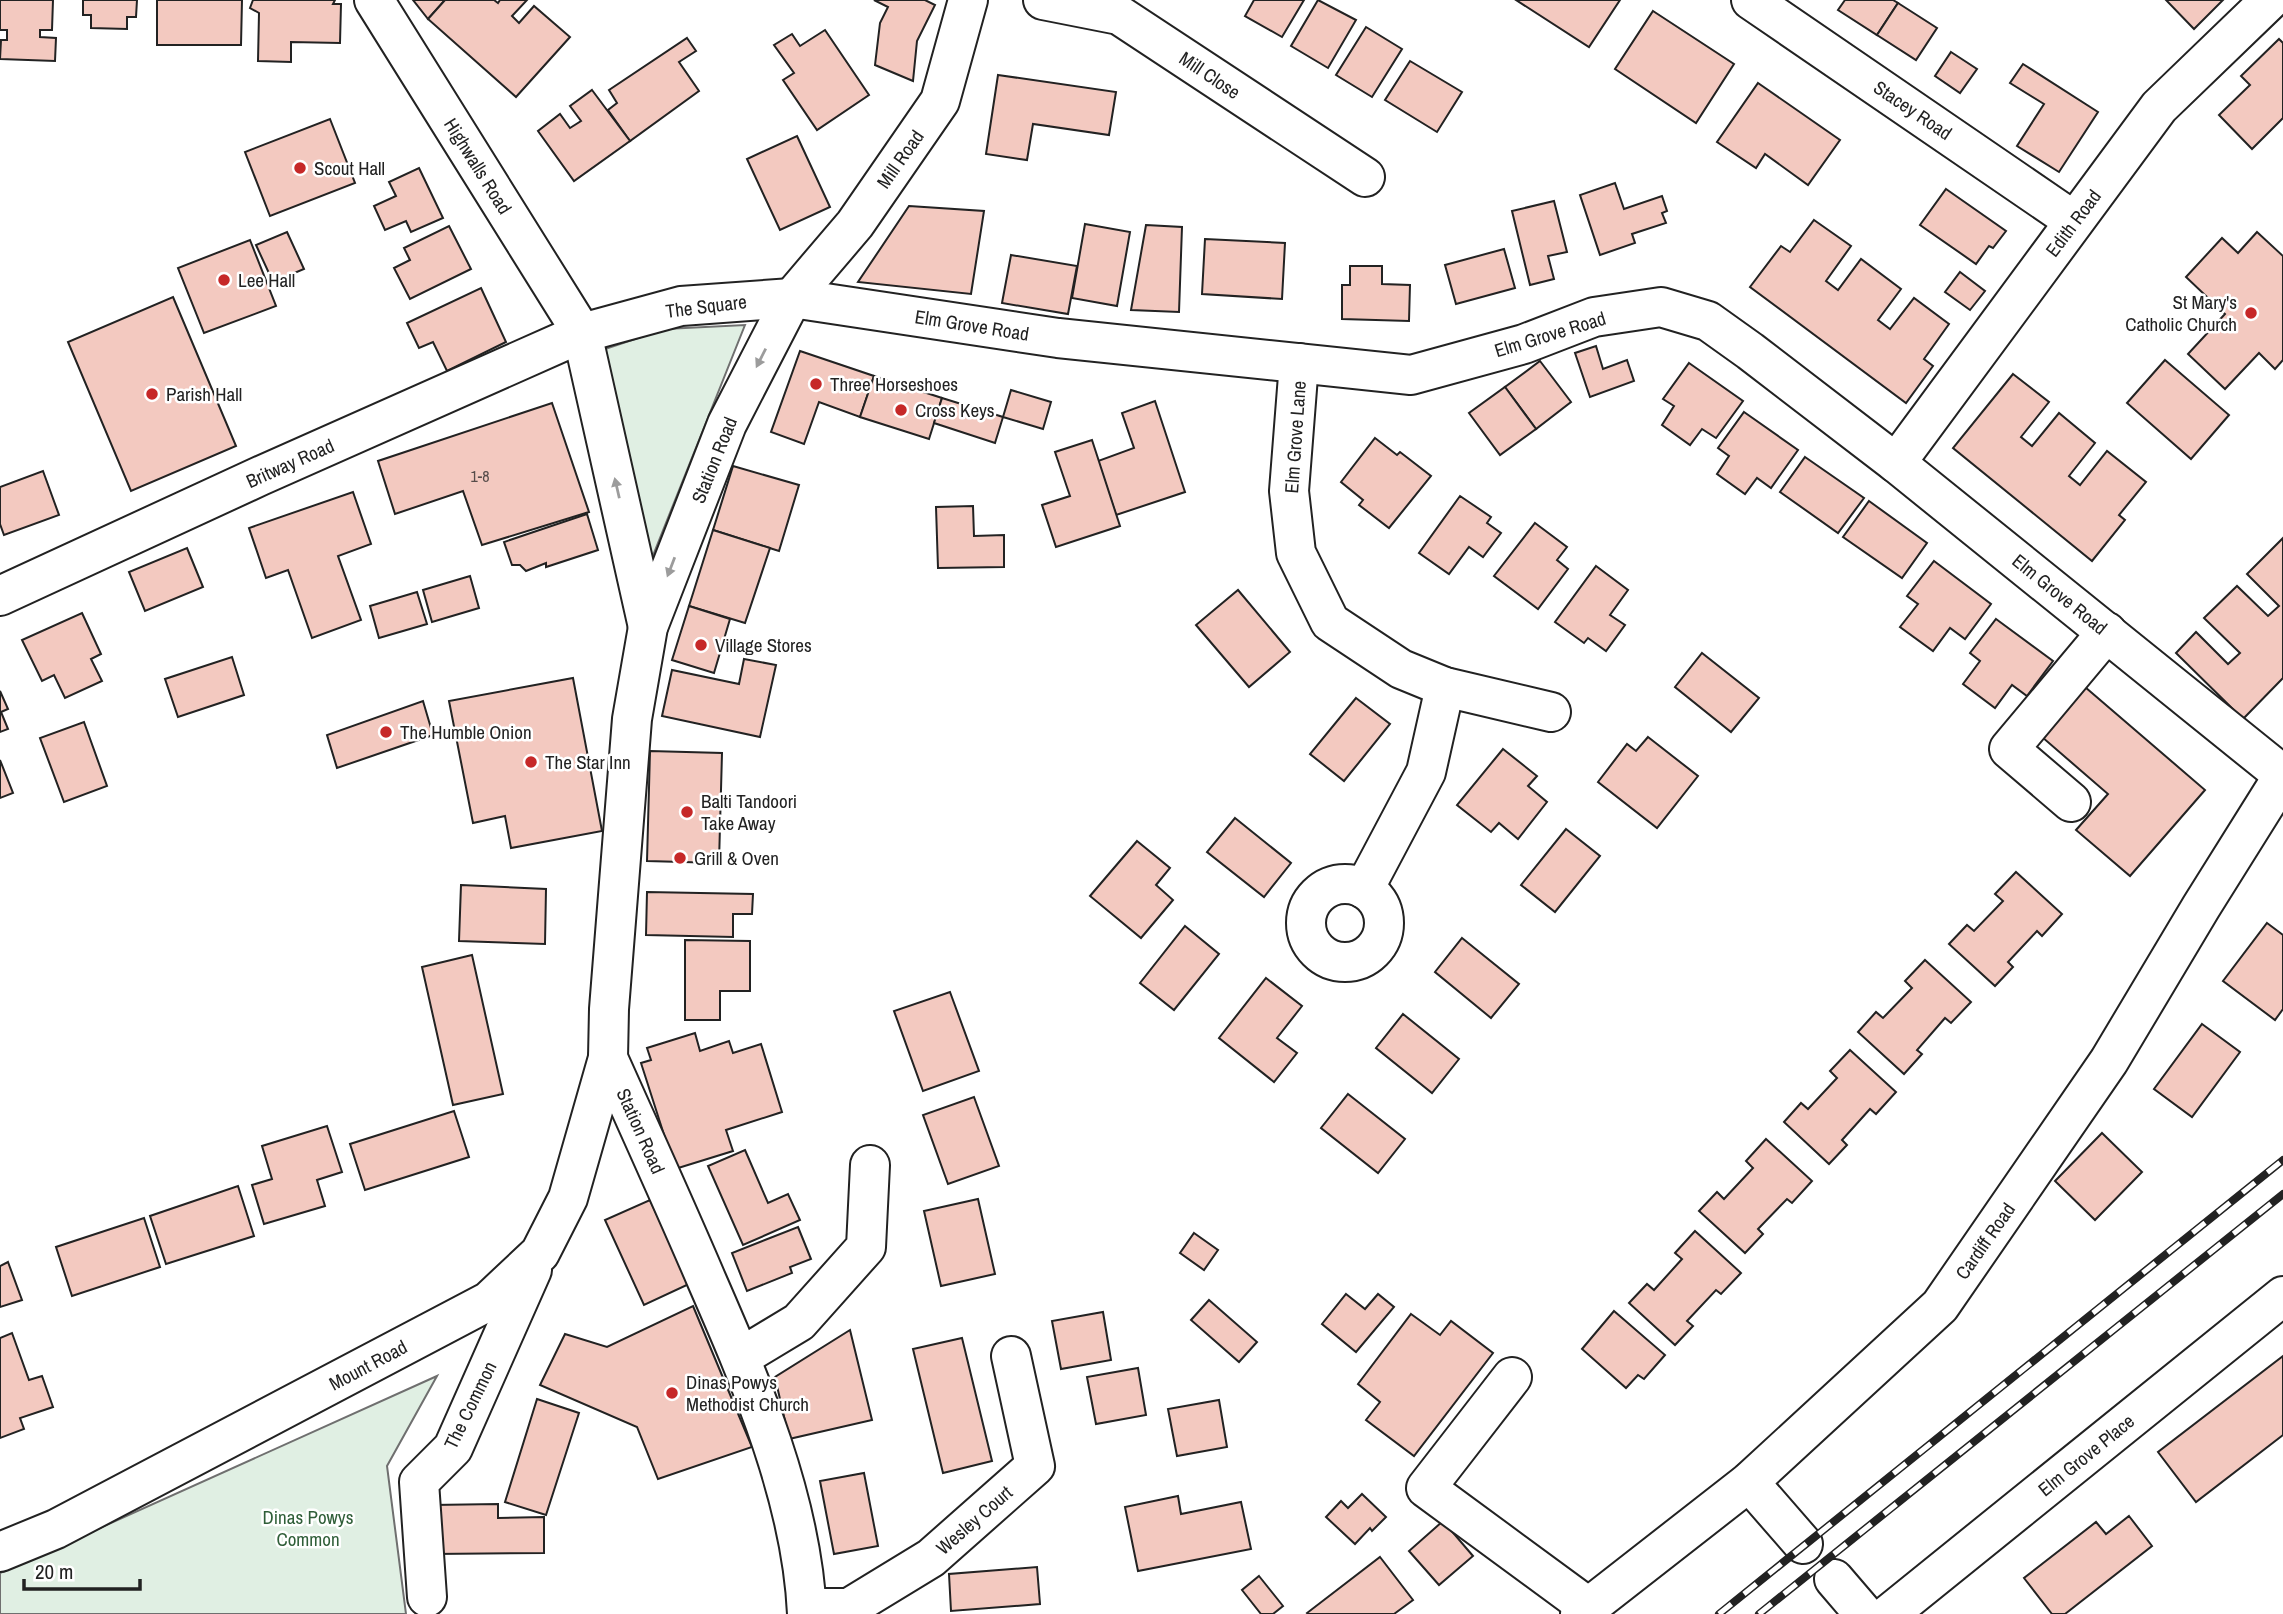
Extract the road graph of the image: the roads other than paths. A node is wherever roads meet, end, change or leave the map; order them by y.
1 (374, 0) edge
2 (968, 0) edge
3 (1043, 0) edge
4 (1751, 0) edge
5 (2270, 0) edge
6 (1365, 177) dead end
7 (2074, 221) junction
8 (792, 298) junction
9 (582, 333) junction
10 (1299, 363) junction
11 (1896, 463) junction
12 (0, 596) edge
13 (648, 627) junction
14 (2107, 632) junction
15 (1446, 687) junction
16 (1551, 712) dead end
17 (2283, 775) edge
18 (2071, 802) dead end
19 (1364, 889) dead end
20 (608, 1058) junction
21 (870, 1165) dead end
22 (540, 1253) junction
23 (2283, 1296) edge
24 (1011, 1356) dead end
25 (741, 1357) junction
26 (1512, 1377) dead end
27 (1749, 1482) junction
28 (1802, 1544) dead end
29 (0, 1552) edge
30 (1834, 1579) dead end
31 (427, 1597) dead end
32 (807, 1611) edge
33 (1584, 1611) edge
34 (1864, 1614) edge
35 (1889, 1614) edge

1 - 9 street, Highwalls Road
2 - 8 street, Mill Road
3 - 6 street, Mill Close
4 - 7 street, Stacey Road
5 - 7 street, Edith Road
7 - 11 street, Edith Road
8 - 9 street, The Square
8 - 10 street, Elm Grove Road
8 -> 13 street, Station Road
9 - 12 street, Britway Road
13 -> 9 street, Station Road
10 - 11 street, Elm Grove Road
10 - 15 street, Elm Grove Lane
11 - 14 street, Elm Grove Road
13 - 20 street, Station Road
14 - 17 street, Elm Grove Road
14 - 18 street
15 - 16 street, Elm Grove Lane
15 - 19 street
17 - 27 street, Cardiff Road
20 - 22 street, Mount Road
20 - 25 street, Station Road
21 - 25 street
22 - 29 street, Mount Road
22 - 31 street, The Common
23 - 35 street, Elm Grove Place
24 - 32 street, Wesley Court
25 - 32 street, Station Road
26 - 33 street
27 - 28 street
27 - 33 street, Cardiff Road
30 - 34 street

